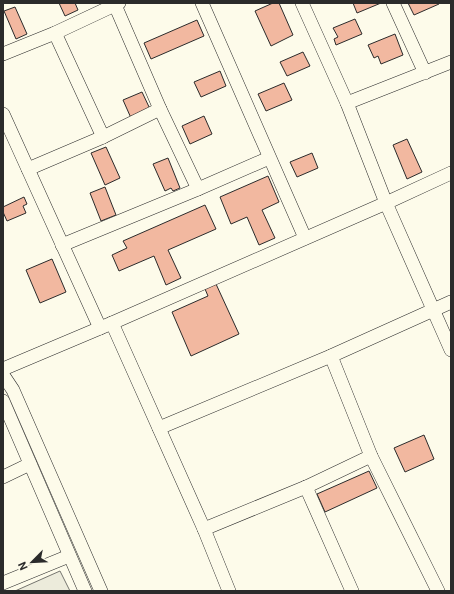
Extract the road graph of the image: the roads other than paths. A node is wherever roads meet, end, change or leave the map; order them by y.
1 (202, 3) edge
2 (302, 3) edge
3 (393, 3) edge
4 (117, 4) edge
5 (55, 33) junction
6 (3, 54) edge
7 (451, 62) edge
8 (425, 73) junction
9 (347, 103) junction
10 (160, 109) junction
11 (3, 114) edge
12 (103, 136) junction
13 (269, 158) junction
14 (28, 169) junction
15 (451, 173) edge
16 (198, 189) junction
17 (386, 203) junction
18 (305, 238) junction
19 (62, 245) junction
20 (451, 302) edge
21 (433, 310) junction
22 (112, 323) junction
23 (100, 328) junction
24 (451, 350) edge
25 (331, 356) junction
26 (3, 369) edge
27 (3, 375) edge
28 (3, 401) edge
29 (159, 428) junction
30 (371, 456) junction
31 (30, 464) junction
32 (3, 477) edge
33 (306, 487) junction
34 (204, 529) junction
35 (70, 556) junction
36 (3, 583) edge
37 (85, 591) edge
38 (101, 591) edge
39 (229, 591) edge
40 (352, 591) edge
41 (438, 591) edge

1 - 13 street
2 - 9 street
3 - 8 street
4 - 5 street
4 - 10 street
5 - 6 street
5 - 12 street
7 - 8 street
8 - 9 street
9 - 17 street
10 - 12 street
10 - 16 street
11 - 14 street
12 - 14 street
13 - 16 street
13 - 18 street
14 - 19 street
15 - 17 street
16 - 19 street
17 - 18 street
17 - 21 street
18 - 22 street
19 - 23 street
20 - 21 street
21 - 24 street
21 - 25 street
22 - 23 street
22 - 29 street
23 - 26 street
25 - 29 street
25 - 30 street
27 - 38 street
28 - 31 street
29 - 34 street
30 - 33 street
30 - 41 street
31 - 32 street
31 - 35 street
33 - 34 street
33 - 40 street
34 - 39 street
35 - 36 street
35 - 37 street

